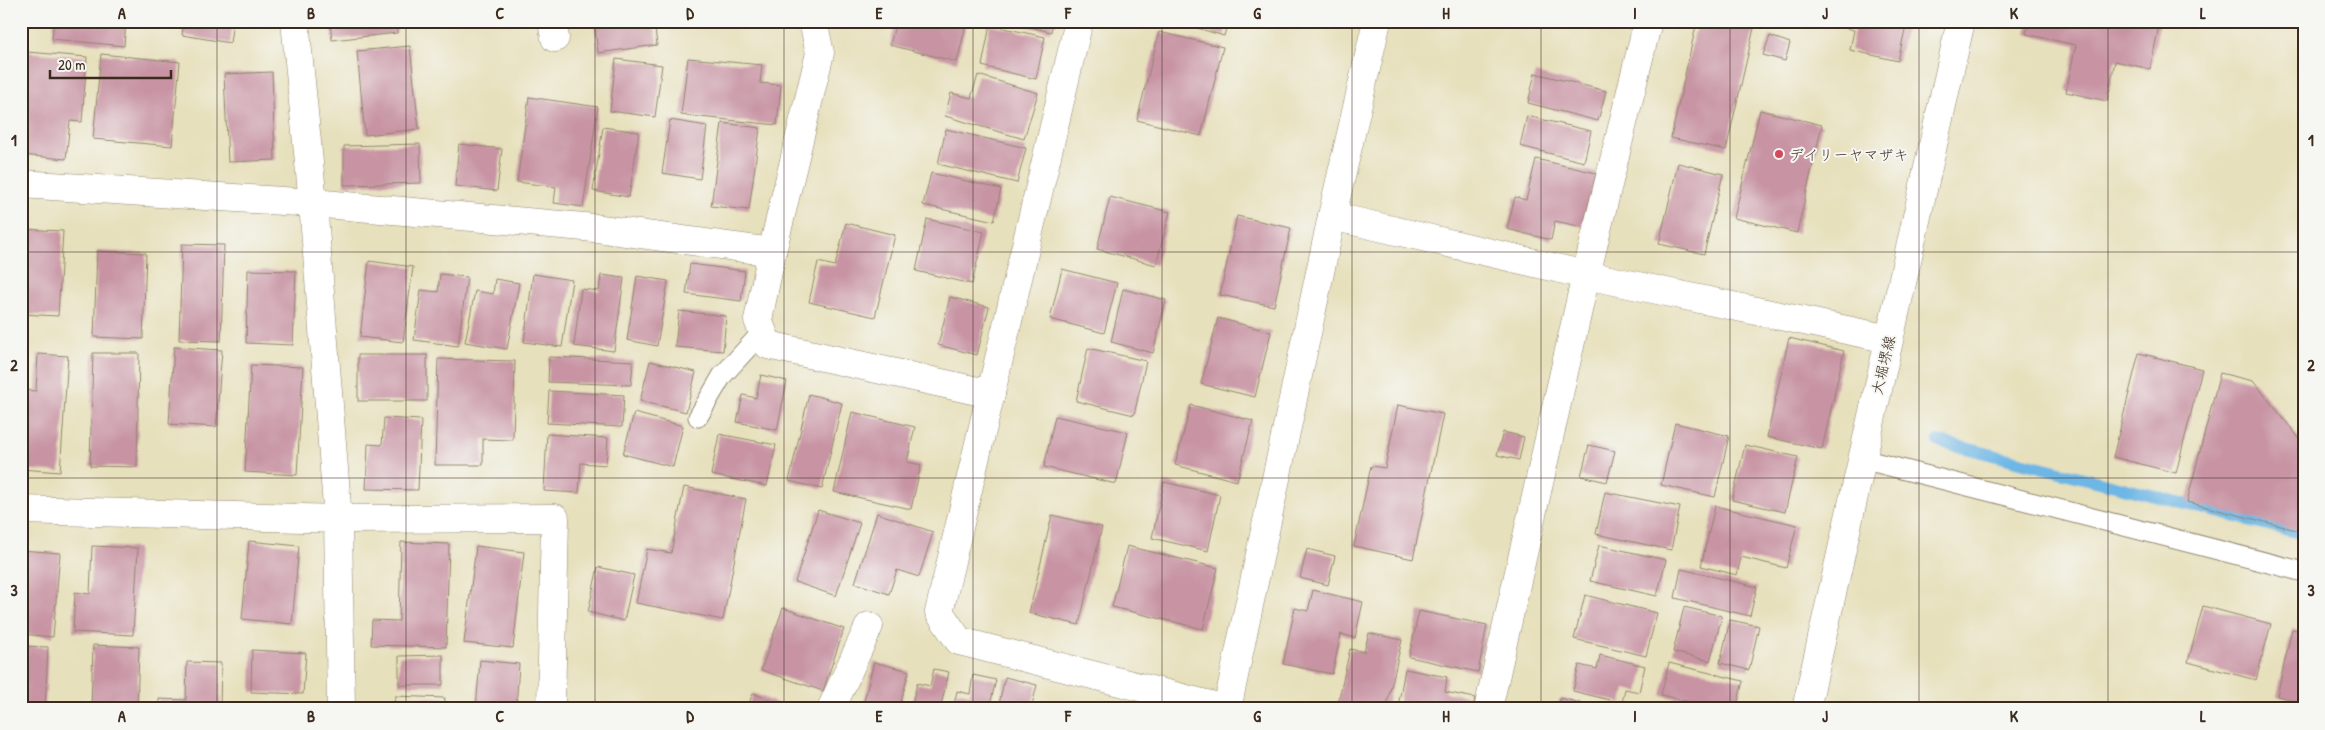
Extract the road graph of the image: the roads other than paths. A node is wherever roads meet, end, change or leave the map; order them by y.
1 (295, 21) edge
2 (813, 21) edge
3 (1079, 21) edge
4 (1377, 21) edge
5 (1648, 21) edge
6 (1961, 21) edge
7 (21, 184) edge
8 (313, 203) junction
9 (1332, 216) junction
10 (772, 252) junction
11 (1586, 275) junction
12 (762, 331) junction
13 (1889, 339) junction
14 (991, 394) junction
15 (698, 417) dead end
16 (1862, 459) junction
17 (21, 510) edge
18 (338, 518) junction
19 (2304, 572) edge
20 (869, 626) dead end
21 (341, 709) edge
22 (551, 709) edge
23 (831, 709) edge
24 (1227, 709) edge
25 (1488, 709) edge
26 (1806, 709) edge

1 - 8 street
2 - 10 street
3 - 14 street
4 - 9 street
5 - 11 street
6 - 13 street, 大堀堺線
7 - 8 street
8 - 10 street
8 - 18 street
9 - 11 street
9 - 24 street
10 - 12 street
11 - 13 street
11 - 25 street
12 - 14 street
12 - 15 lane
13 - 16 street, 大堀堺線
14 - 24 street
16 - 19 lane
16 - 26 street, 大堀堺線
17 - 18 street
18 - 21 street
18 - 22 street
20 - 23 street

